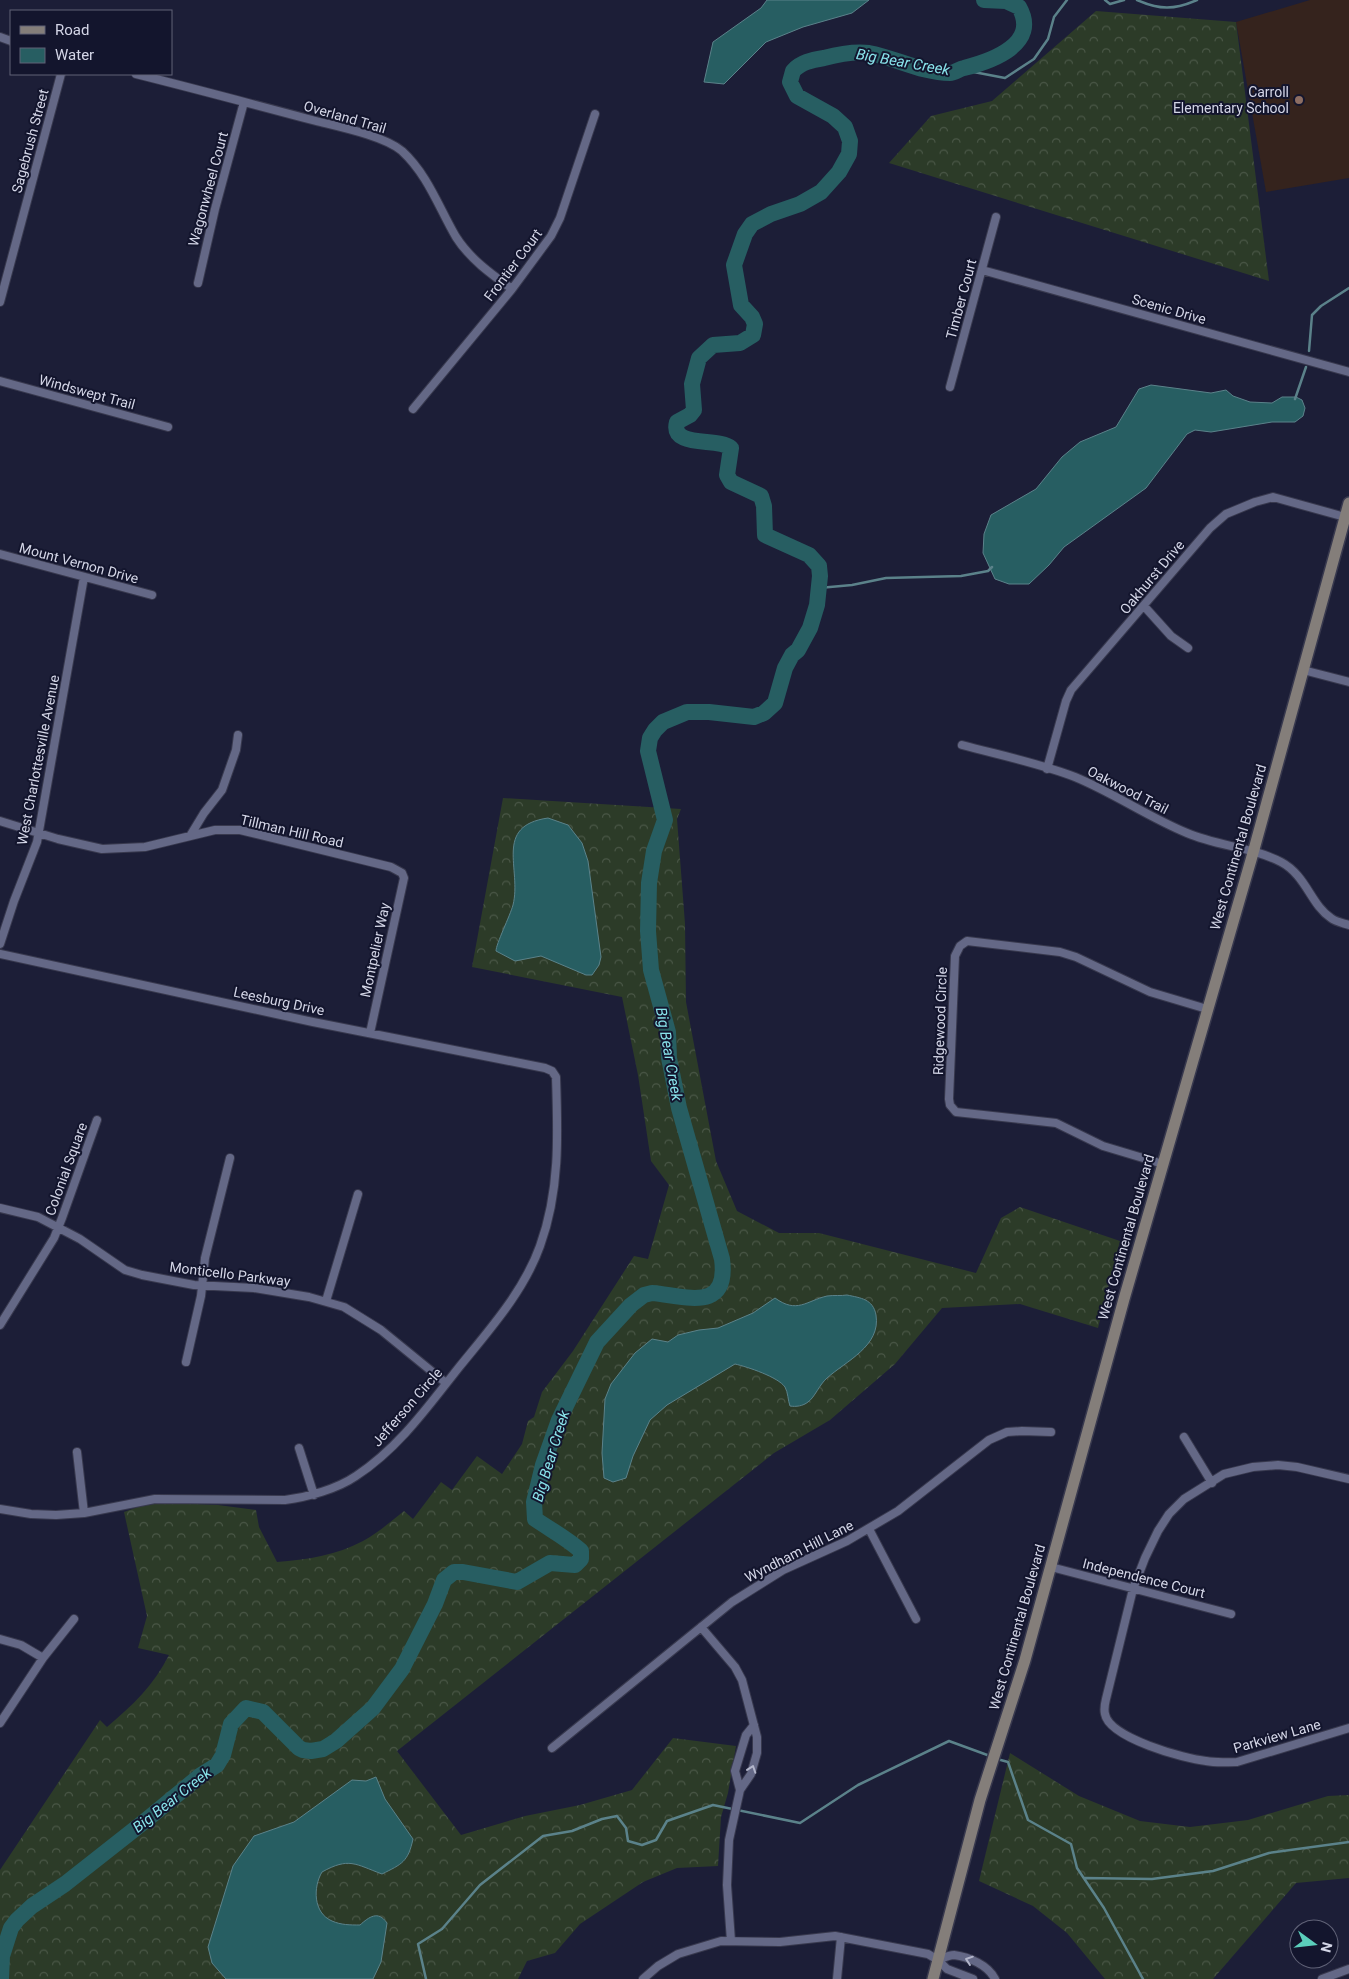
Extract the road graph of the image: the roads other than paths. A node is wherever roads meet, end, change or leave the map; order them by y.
1 (61, 75) edge
2 (140, 75) edge
3 (244, 102) junction
4 (595, 114) dead end
5 (996, 216) dead end
6 (982, 270) junction
7 (198, 283) dead end
8 (512, 289) junction
9 (0, 302) edge
10 (1349, 372) edge
11 (0, 381) edge
12 (950, 388) dead end
13 (413, 409) dead end
14 (168, 427) dead end
15 (1349, 503) edge
16 (1345, 517) junction
17 (0, 554) edge
18 (84, 577) junction
19 (152, 595) dead end
20 (1144, 606) junction
21 (1188, 648) dead end
22 (1303, 670) junction
23 (1349, 682) edge
24 (238, 735) dead end
25 (962, 745) dead end
26 (1047, 769) junction
27 (0, 821) edge
28 (38, 833) junction
29 (190, 836) junction
30 (1253, 853) junction
31 (402, 872) joint
32 (1349, 925) edge
33 (0, 944) edge
34 (0, 954) edge
35 (1207, 1009) junction
36 (370, 1033) junction
37 (552, 1072) joint
38 (97, 1120) dead end
39 (230, 1158) dead end
40 (1163, 1164) junction
41 (358, 1194) dead end
42 (0, 1208) edge
43 (59, 1227) junction
44 (202, 1286) junction
45 (326, 1301) junction
46 (0, 1324) edge
47 (186, 1362) dead end
48 (446, 1383) junction
49 (1051, 1432) dead end
50 (1184, 1437) dead end
51 (299, 1448) dead end
52 (77, 1452) dead end
53 (1349, 1479) edge
54 (1212, 1483) junction
55 (314, 1495) junction
56 (0, 1509) edge
57 (84, 1513) junction
58 (869, 1529) junction
59 (1050, 1568) junction
60 (1133, 1589) junction
61 (1231, 1614) dead end
62 (74, 1619) dead end
63 (916, 1619) dead end
64 (701, 1627) junction
65 (0, 1639) edge
66 (43, 1658) junction
67 (0, 1723) edge
68 (754, 1725) junction
69 (1349, 1728) edge
70 (552, 1748) dead end
71 (740, 1790) junction
72 (841, 1937) junction
73 (731, 1941) junction
74 (938, 1960) junction
75 (1349, 1969) edge
76 (648, 1977) edge
77 (838, 1979) edge
78 (933, 1979) edge
79 (974, 1979) edge
80 (995, 1979) edge
81 (1322, 1979) edge

1 - 9 street, Sagebrush Street
2 - 3 street, Overland Trail
3 - 7 street, Wagonwheel Court
3 - 8 street, Overland Trail
4 - 8 street, Frontier Court
5 - 6 street, Timber Court
6 - 10 street, Scenic Drive
6 - 12 street, Timber Court
8 - 13 street, Frontier Court
11 - 14 street, Windswept Trail
15 - 16 main road, West Continental Boulevard
16 - 20 street, Oakhurst Drive
16 - 22 main road, West Continental Boulevard
17 - 18 street, Mount Vernon Drive
18 - 19 street, Mount Vernon Drive
18 - 28 street, West Charlottesville Avenue
20 - 21 street
20 - 26 street, Oakhurst Drive
22 - 23 street
22 - 30 main road, West Continental Boulevard
24 - 29 street
25 - 26 street, Oakwood Trail
26 - 30 street, Oakwood Trail
27 - 28 street, Tillman Hill Road
28 - 29 street, Tillman Hill Road
28 - 33 street, West Charlottesville Avenue
29 - 31 street, Tillman Hill Road
30 - 32 street, Oakwood Trail
30 - 35 main road, West Continental Boulevard
31 - 36 street, Montpelier Way
34 - 36 street, Leesburg Drive
35 - 40 main road, West Continental Boulevard
35 - 40 street, Ridgewood Circle
36 - 37 street, Leesburg Drive
37 - 48 street, Jefferson Circle
38 - 43 street, Colonial Square
39 - 44 street
40 - 59 main road, West Continental Boulevard
41 - 45 street
42 - 43 street, Monticello Parkway
43 - 44 street, Monticello Parkway
43 - 46 street, Colonial Square
44 - 45 street, Monticello Parkway
44 - 47 street
45 - 48 street, Monticello Parkway
48 - 55 street, Jefferson Circle
49 - 58 street, Wyndham Hill Lane
50 - 54 street
51 - 55 street
52 - 57 street
53 - 54 street
54 - 60 street
55 - 57 street, Jefferson Circle
56 - 57 street, Jefferson Circle
58 - 63 street
58 - 64 street, Wyndham Hill Lane
59 - 60 street, Independence Court
59 - 74 main road, West Continental Boulevard
60 - 61 street, Independence Court
60 - 69 street, Parkview Lane
62 - 66 street
64 - 68 street
64 - 70 street, Wyndham Hill Lane
65 - 66 street
66 - 67 street
71 -> 68 street
68 - 71 street
71 - 73 street
72 - 73 street
72 - 74 street
72 - 77 street
73 - 76 street
74 - 78 main road, West Continental Boulevard
74 - 79 street
80 -> 74 street
75 - 81 street

